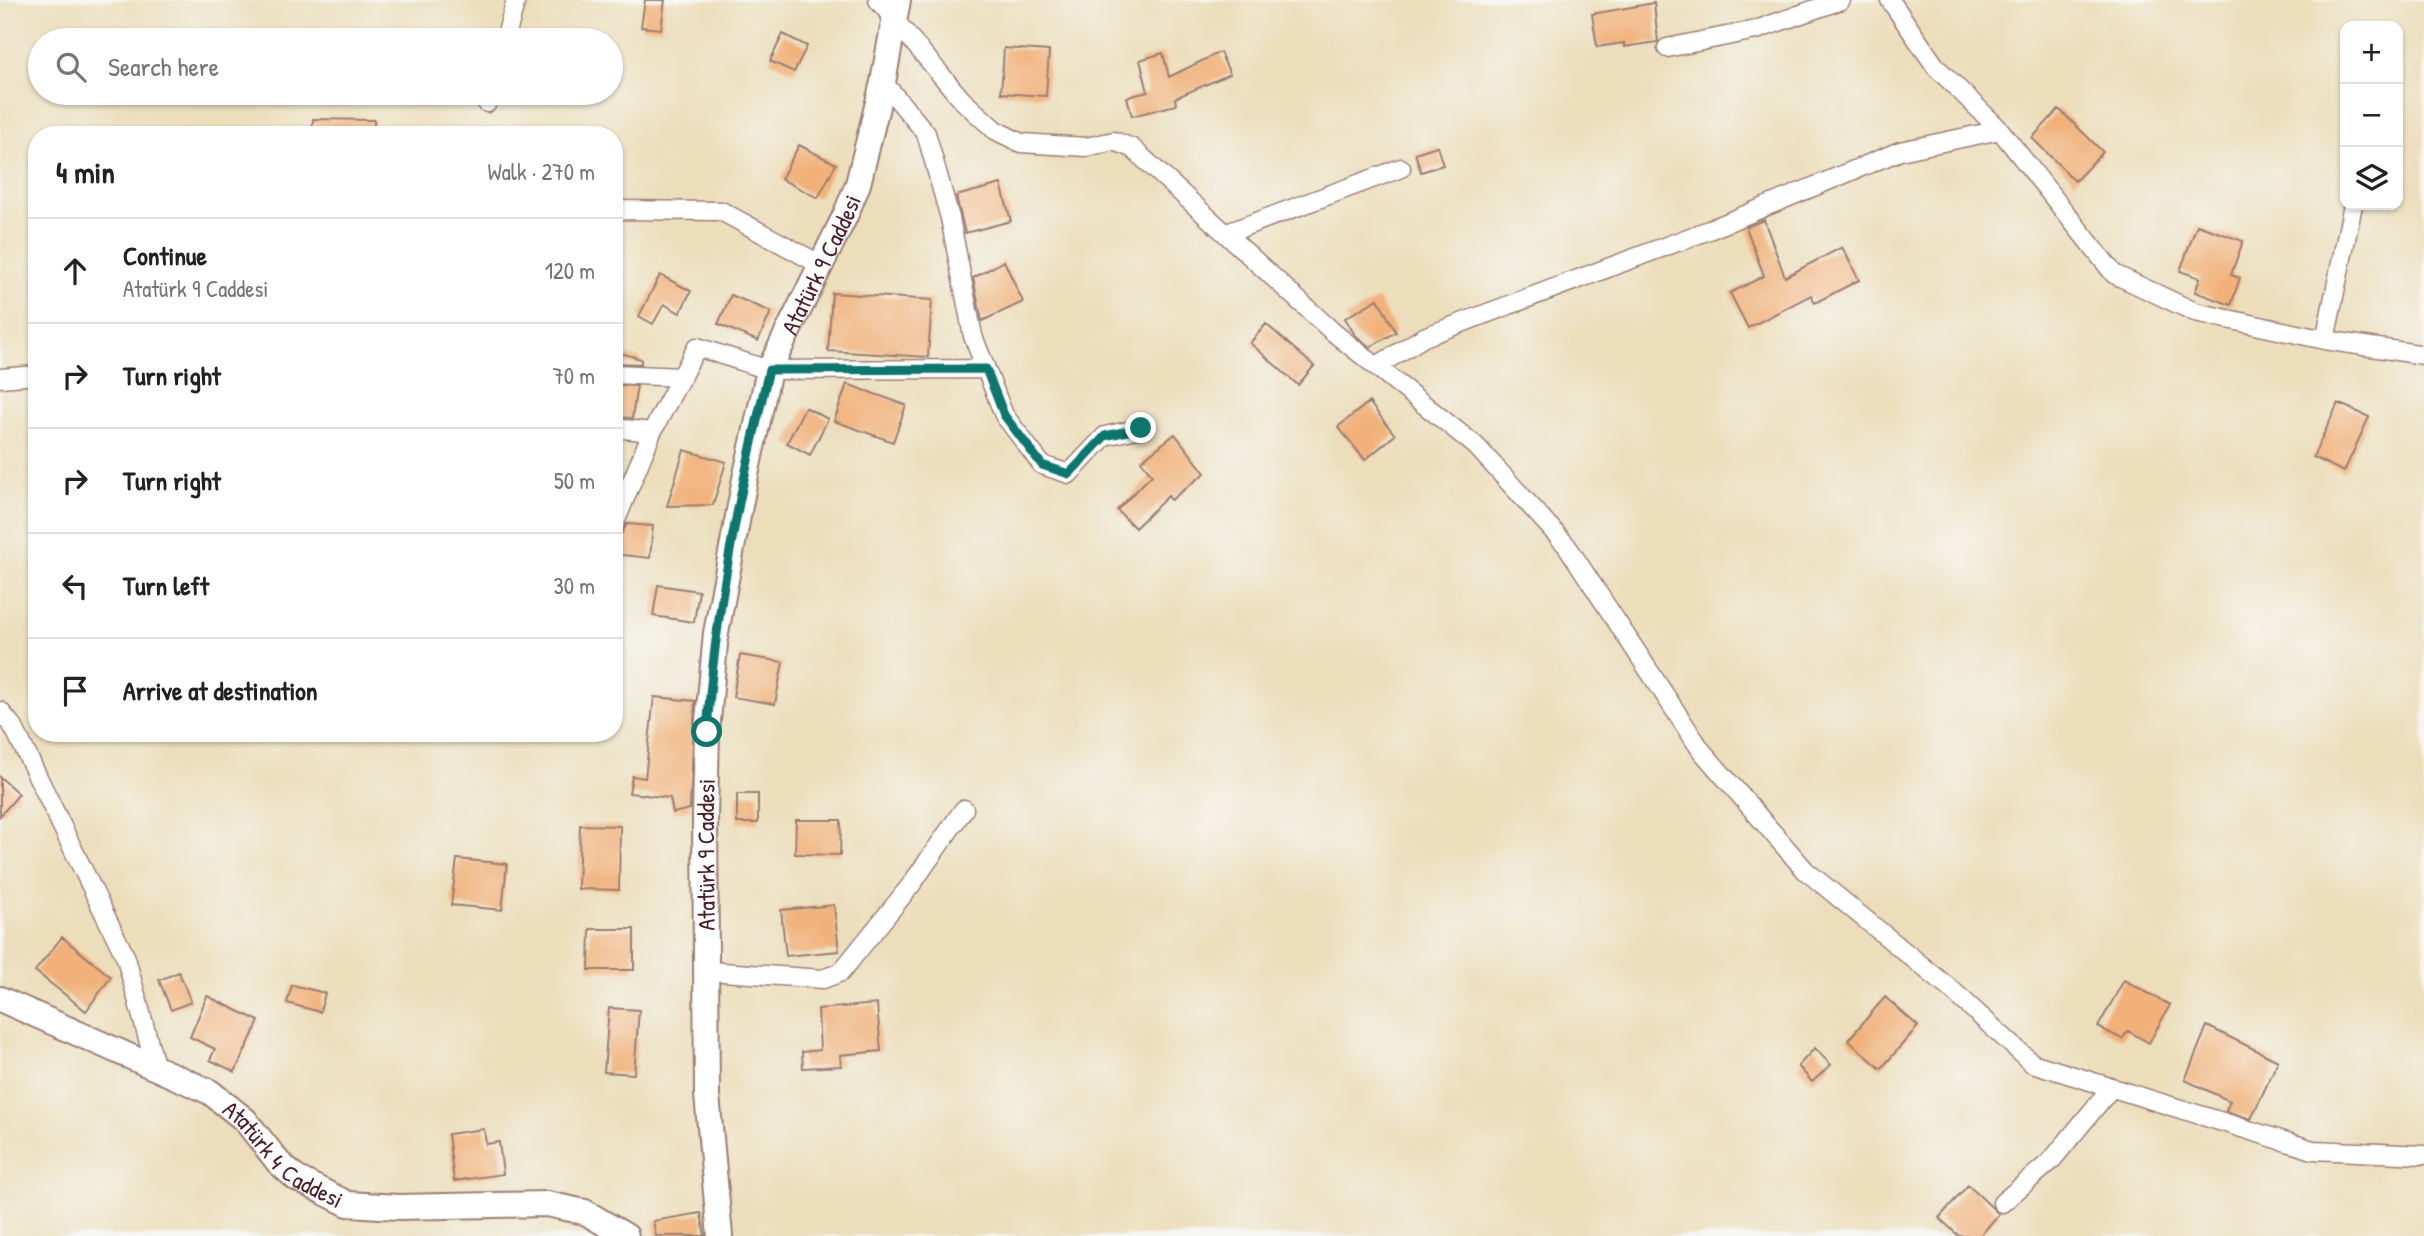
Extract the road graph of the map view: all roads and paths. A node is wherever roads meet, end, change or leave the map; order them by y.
1 (516, 0) edge
2 (878, 0) edge
3 (1841, 0) edge
4 (1890, 0) edge
5 (897, 10) edge
6 (508, 28) edge
7 (1667, 48) dead end
8 (883, 82) junction
9 (2000, 130) junction
10 (1401, 168) dead end
11 (623, 210) edge
12 (2352, 210) edge
13 (1227, 233) junction
14 (821, 265) junction
15 (2325, 340) junction
16 (2424, 355) edge
17 (1377, 366) junction
18 (986, 369) junction
19 (769, 370) junction
20 (623, 374) edge
21 (28, 376) edge
22 (682, 377) junction
23 (0, 378) edge
24 (1141, 428) dead end
25 (623, 429) edge
26 (652, 432) junction
27 (623, 503) edge
28 (0, 711) edge
29 (964, 809) dead end
30 (708, 971) junction
31 (0, 999) edge
32 (155, 1065) junction
33 (2112, 1087) junction
34 (2424, 1156) edge
35 (2002, 1203) dead end
36 (626, 1236) edge
37 (720, 1236) edge

1 - 6 street
2 - 5 street
3 - 7 street
4 - 9 street
5 - 8 street, Atatürk 9 Caddesi
5 - 13 street
8 - 14 street, Atatürk 9 Caddesi
8 - 18 street
9 - 15 street
9 - 17 street
10 - 13 street
11 - 14 street
12 - 15 street
13 - 17 street
14 - 19 street, Atatürk 9 Caddesi
15 - 16 street
17 - 33 street
18 - 19 street
18 - 24 street
19 - 22 street
19 - 30 street, Atatürk 9 Caddesi
20 - 22 street
21 - 23 street
22 - 26 street
25 - 26 street
26 - 27 street
28 - 32 street
29 - 30 street
30 - 37 street, Atatürk 9 Caddesi
31 - 32 street, Atatürk 4 Caddesi
32 - 36 street, Atatürk 4 Caddesi
33 - 34 street
33 - 35 street

